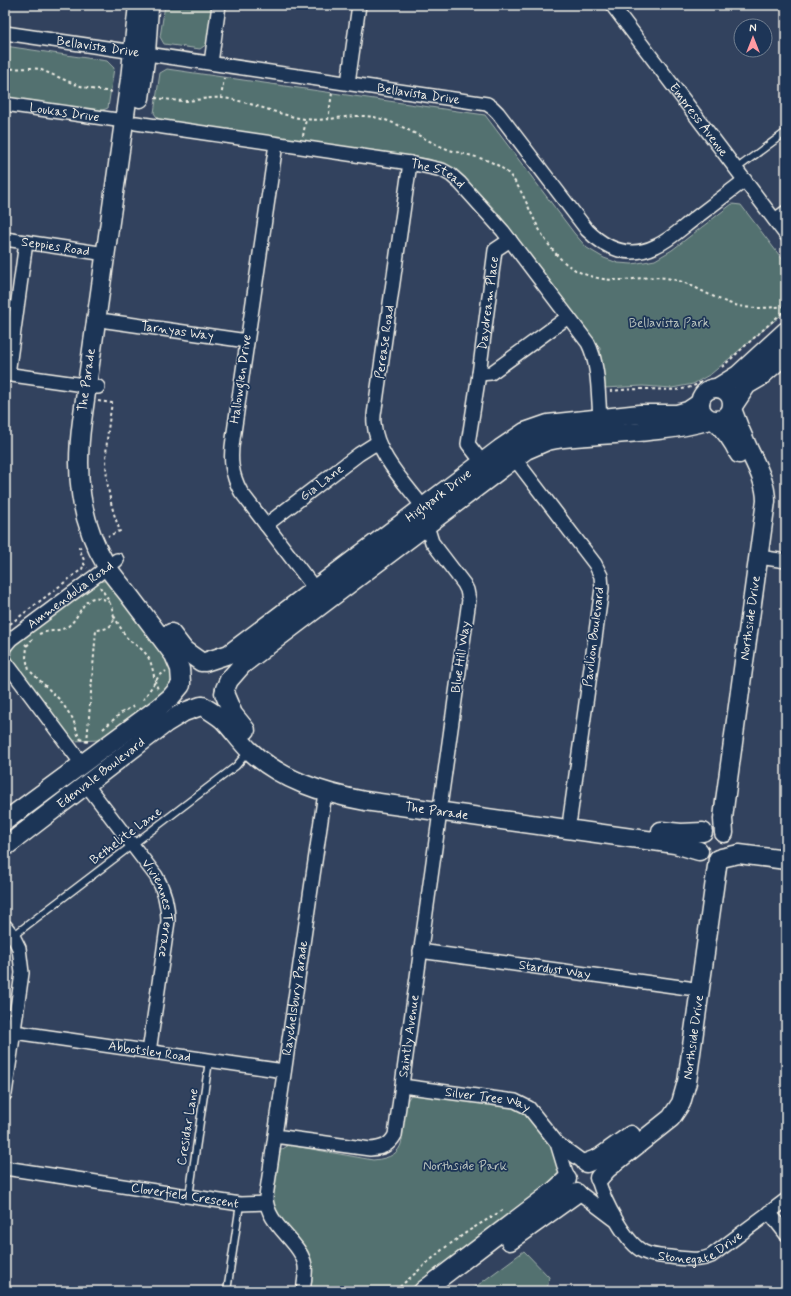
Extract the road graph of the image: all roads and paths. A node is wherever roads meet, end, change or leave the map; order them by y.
1 (138, 5) edge
2 (150, 5) edge
3 (219, 5) edge
4 (359, 5) edge
5 (612, 5) edge
6 (5, 33) edge
7 (139, 53) junction
8 (211, 63) junction
9 (225, 65) junction
10 (333, 81) junction
11 (348, 83) junction
12 (221, 98) dead end
13 (5, 104) edge
14 (306, 119) dead end
15 (328, 120) dead end
16 (130, 122) junction
17 (786, 132) edge
18 (276, 144) junction
19 (302, 148) junction
20 (410, 163) junction
21 (736, 169) junction
22 (745, 180) junction
23 (786, 212) edge
24 (775, 220) junction
25 (786, 235) edge
26 (5, 239) edge
27 (510, 240) junction
28 (26, 242) junction
29 (106, 254) junction
30 (786, 309) edge
31 (568, 316) junction
32 (107, 321) junction
33 (786, 332) edge
34 (247, 341) junction
35 (786, 354) edge
36 (6, 374) edge
37 (479, 374) junction
38 (714, 379) junction
39 (92, 386) junction
40 (598, 392) junction
41 (700, 403) junction
42 (732, 408) junction
43 (600, 418) junction
44 (713, 420) junction
45 (378, 442) junction
46 (515, 459) junction
47 (482, 462) junction
48 (423, 507) junction
49 (266, 525) junction
50 (427, 526) junction
51 (753, 556) junction
52 (786, 561) edge
53 (112, 563) junction
54 (84, 564) dead end
55 (315, 589) junction
56 (110, 602) dead end
57 (18, 634) junction
58 (5, 646) edge
59 (27, 646) junction
60 (5, 661) edge
61 (203, 662) junction
62 (178, 663) junction
63 (181, 683) junction
64 (224, 691) junction
65 (202, 706) junction
66 (100, 733) dead end
67 (90, 742) dead end
68 (250, 750) junction
69 (82, 764) junction
70 (86, 784) junction
71 (325, 793) junction
72 (440, 806) junction
73 (5, 821) edge
74 (569, 824) junction
75 (705, 831) junction
76 (726, 835) junction
77 (132, 844) junction
78 (5, 847) edge
79 (786, 848) edge
80 (710, 856) junction
81 (786, 860) edge
82 (8, 935) edge
83 (420, 951) junction
84 (694, 989) junction
85 (14, 1032) junction
86 (149, 1052) junction
87 (209, 1061) junction
88 (284, 1072) junction
89 (402, 1086) junction
90 (5, 1094) edge
91 (275, 1136) junction
92 (557, 1143) junction
93 (585, 1162) junction
94 (5, 1168) edge
95 (599, 1179) junction
96 (573, 1185) junction
97 (189, 1196) junction
98 (786, 1200) edge
99 (266, 1203) junction
100 (240, 1204) junction
101 (506, 1208) dead end
102 (770, 1212) junction
103 (617, 1221) junction
104 (786, 1234) edge
105 (227, 1291) edge
106 (303, 1291) edge
107 (395, 1291) edge
108 (424, 1291) edge
109 (443, 1291) edge

1 - 7 street
2 - 7 street
3 - 8 street
4 - 11 street
5 - 21 street, Empress Avenue
6 - 7 street, Bellavista Drive
7 - 8 street, Bellavista Drive
7 - 16 street, The Parade
8 - 9 street, Bellavista Drive
9 - 10 street, Bellavista Drive
9 - 12 path
10 - 11 street, Bellavista Drive
10 - 15 path
11 - 22 street, Bellavista Drive
13 - 16 street, Loukas Drive
14 - 19 path
16 - 18 street, The Stead
16 - 29 street, The Parade
16 - 32 street, The Parade
17 - 21 lane
18 - 19 street, The Stead
18 - 34 street, Hallowglen Drive
19 - 20 street, The Stead
20 - 27 street, The Stead
20 - 45 street, Perease Road
21 - 22 street, Empress Avenue
22 - 24 street, Empress Avenue
23 - 24 street
24 - 25 street, Empress Avenue
26 - 28 street, Seppies Road
27 - 31 street, The Stead
27 - 37 street, Daydream Place
28 - 29 street, Seppies Road
28 - 36 street
29 - 39 street, The Parade
30 - 38 path
31 - 37 street, Daydream Place
31 - 40 street, The Stead
32 - 34 street, Tarnyas Way
32 - 39 street, The Parade
33 - 38 street
34 - 49 street, Hallowglen Drive
35 - 42 street
36 - 39 street
37 - 47 street, Daydream Place
38 - 40 path
38 - 41 street
38 - 42 street
39 - 53 street, The Parade
40 - 43 street, The Stead
41 - 43 street, Highpark Drive
41 - 44 street
42 - 44 street
42 - 51 street, Northside Drive
43 - 47 street, Highpark Drive
44 - 46 street, Highpark Drive
44 - 51 street, Northside Drive
45 - 48 street, Perease Road
45 - 49 street, Gia Lane
46 - 50 street, Highpark Drive
46 - 74 street, Pavilion Boulevard
47 - 48 street, Highpark Drive
48 - 55 street, Highpark Drive
49 - 55 street, Hallowglen Drive
50 - 64 street, Highpark Drive
50 - 72 street, Blue Hill Way
51 - 52 street
51 - 75 street, Northside Drive
51 - 76 street, Northside Drive
53 - 57 street, Ammendolia Road
53 - 61 street, The Parade
53 - 62 street, The Parade
54 - 57 path
55 - 61 street, Highpark Drive
56 - 59 path
57 - 58 street, Ammendolia Road
57 - 59 path
59 - 67 path
60 - 69 street
61 - 63 street
61 - 64 street
62 - 63 street, The Parade
62 - 66 path
63 - 65 street
63 - 69 street, Edenvale Boulevard
64 - 65 street
64 - 72 street, The Parade
65 - 68 street, The Parade
65 - 70 street, Edenvale Boulevard
68 - 71 street, The Parade
68 - 77 lane, Bethelite Lane
69 - 73 street, Edenvale Boulevard
70 - 77 street, Viviennes Terrace
70 - 78 street, Edenvale Boulevard
71 - 72 street, The Parade
71 - 88 street, Raychelsbury Parade
72 - 74 street, The Parade
72 - 83 street, Saintly Avenue
74 - 75 street, The Parade
74 - 80 street, The Parade
75 - 76 street
75 - 80 street
76 - 79 street
76 - 80 street
77 - 82 lane, Bethelite Lane
77 - 86 street, Viviennes Terrace
80 - 81 street
80 - 84 street, Northside Drive
82 - 85 street
83 - 84 street, Stardust Way
83 - 89 street, Saintly Avenue
84 - 93 street, Northside Drive
84 - 95 street, Northside Drive
85 - 86 street, Abbotsley Road
85 - 90 street
86 - 87 street, Abbotsley Road
87 - 88 street, Abbotsley Road
87 - 97 lane, Cresidar Lane
88 - 91 street, Raychelsbury Parade
89 - 91 street, Saintly Avenue
89 - 92 street, Silver Tree Way
91 - 99 street, Raychelsbury Parade
92 - 93 street, Silver Tree Way
92 - 96 street, Silver Tree Way
93 - 95 street
93 - 96 street
94 - 97 street, Cloverfield Crescent
95 - 96 street
95 - 103 street, Stonegate Drive
96 - 103 street, Stonegate Drive
96 - 108 street
96 - 109 street
97 - 100 street, Cloverfield Crescent
98 - 102 street, Stonegate Drive
99 - 100 street, Cloverfield Crescent
99 - 106 street
100 - 105 lane
101 - 107 path
102 - 103 street, Stonegate Drive
102 - 104 street

